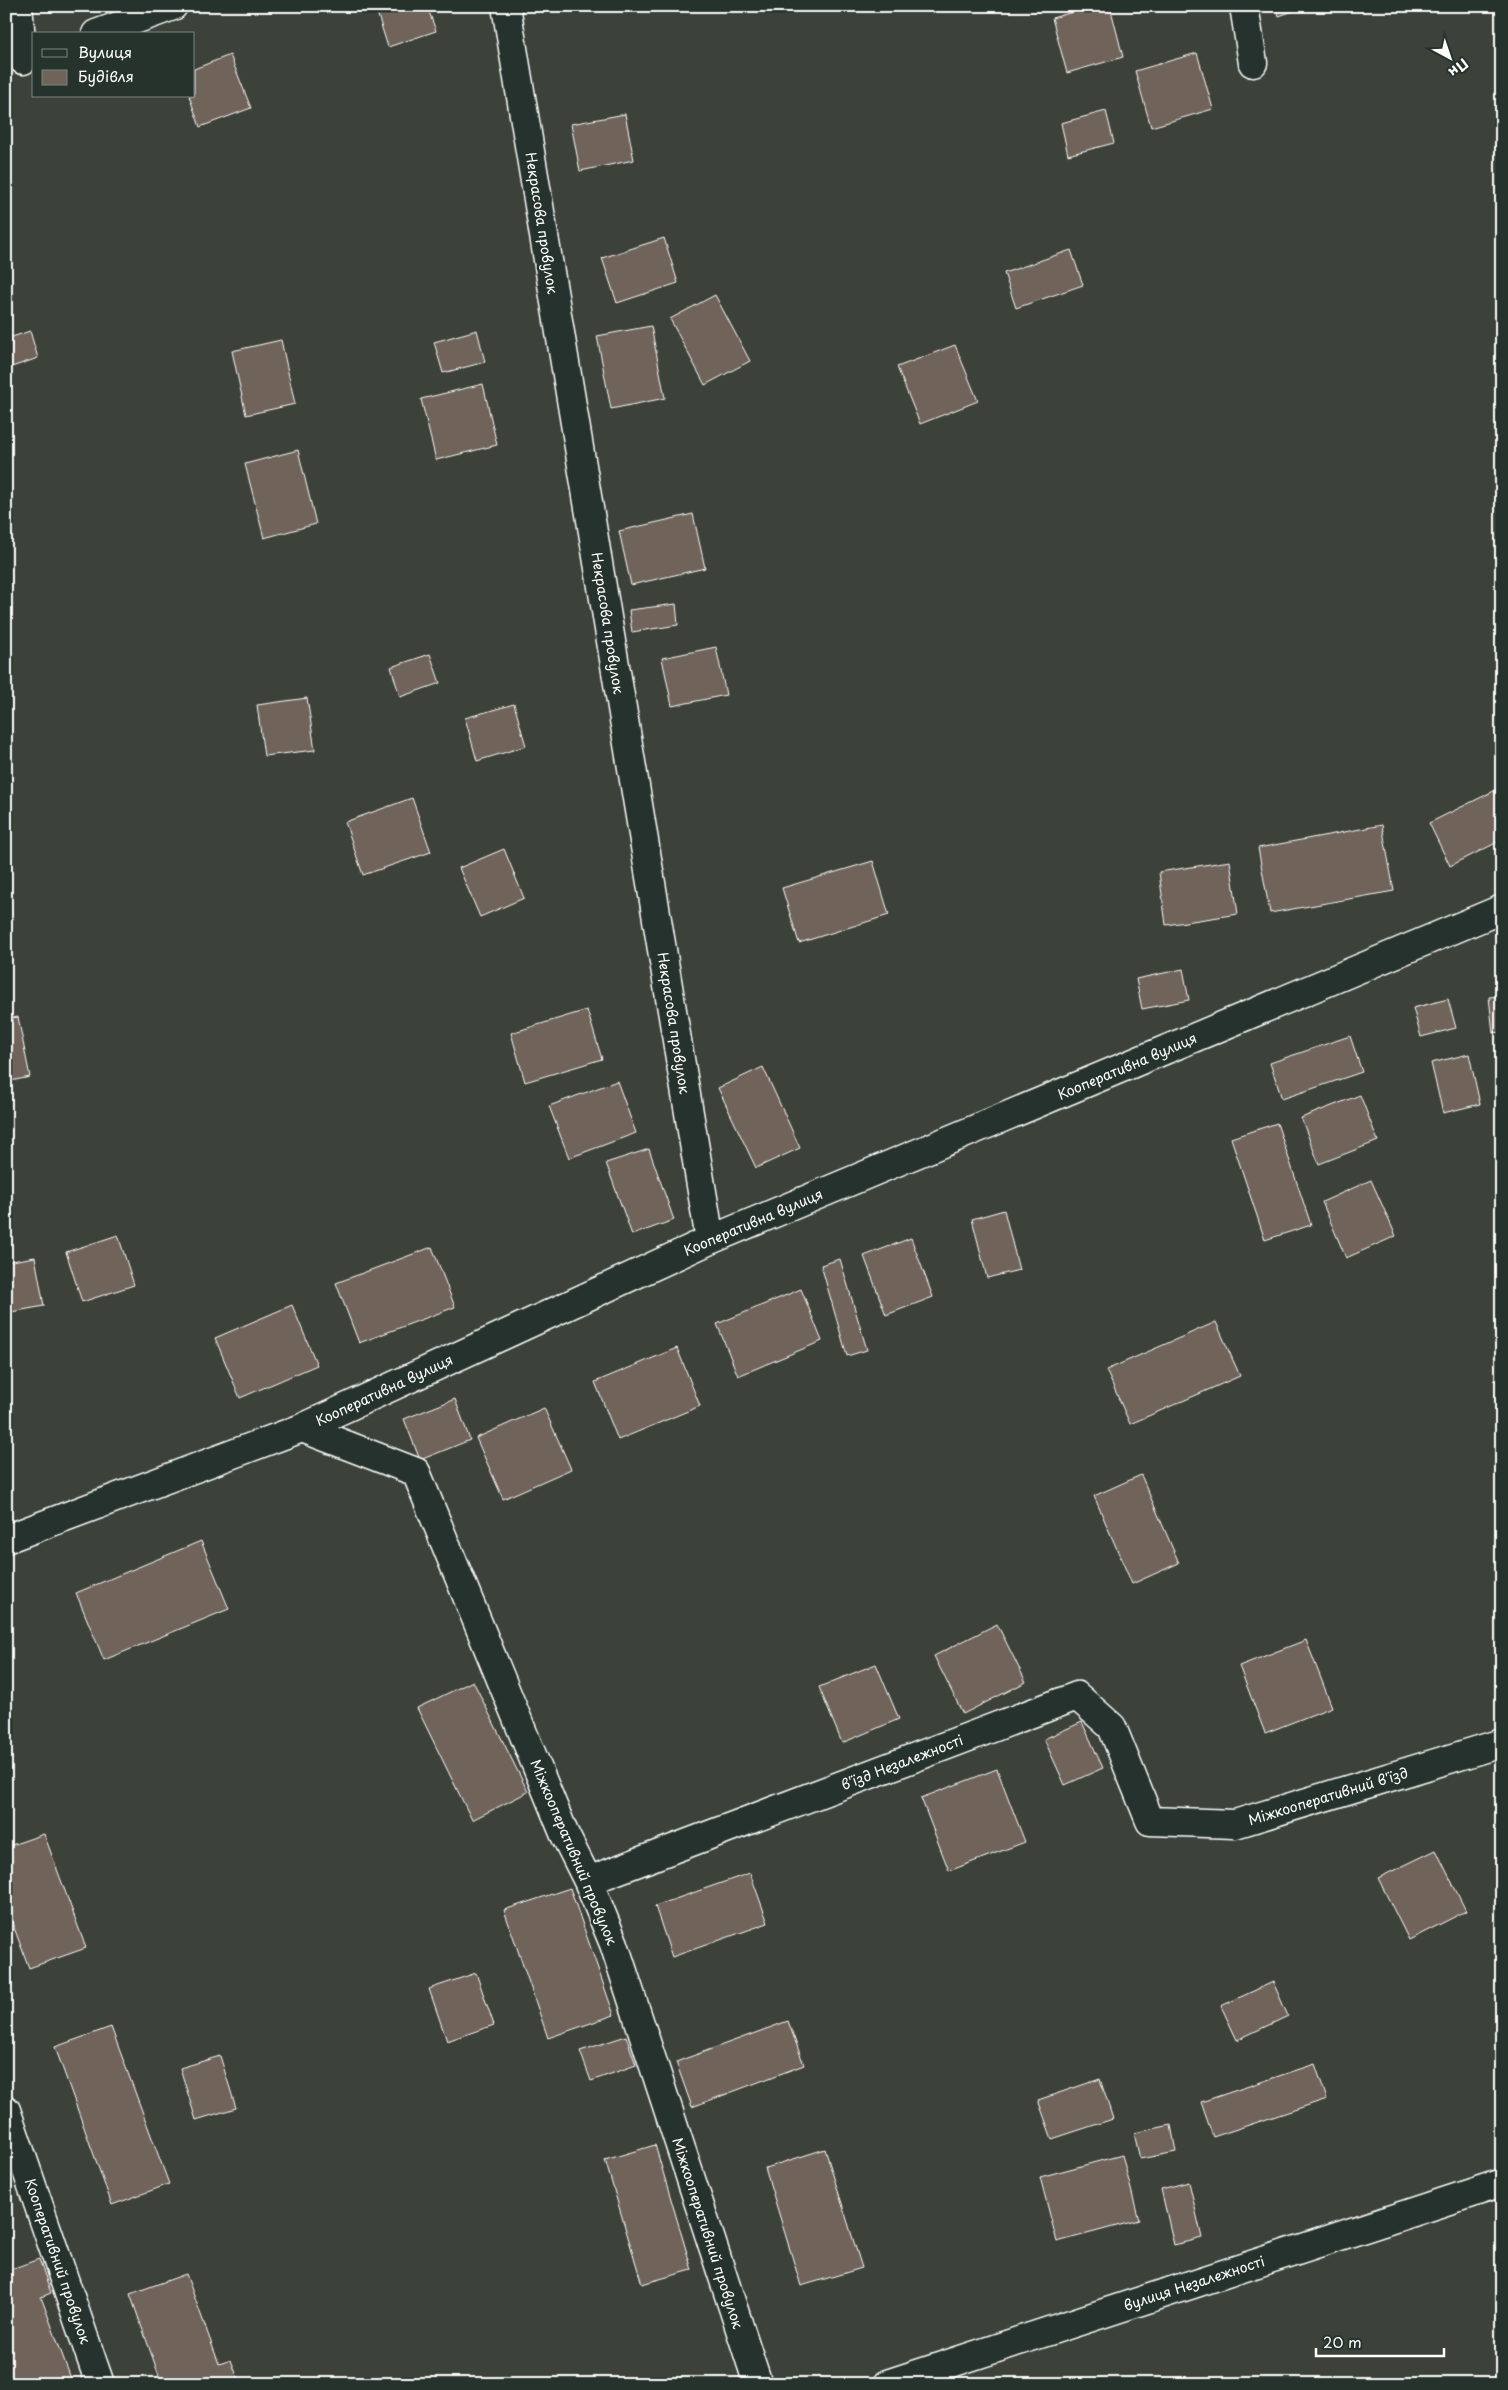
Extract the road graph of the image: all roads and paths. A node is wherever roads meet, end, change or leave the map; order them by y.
1 (18, 6) edge
2 (173, 6) edge
3 (506, 6) edge
4 (1244, 6) edge
5 (102, 32) edge
6 (21, 61) edge
7 (1253, 63) dead end
8 (1502, 910) edge
9 (710, 1240) junction
10 (302, 1428) junction
11 (6, 1539) edge
12 (1502, 1743) edge
13 (1150, 1821) joint
14 (588, 1880) junction
15 (6, 2110) edge
16 (1502, 2182) edge
17 (100, 2384) edge
18 (758, 2384) edge
19 (887, 2384) edge

1 - 6 street
2 - 5 street
3 - 9 street, Некрасова провулок
4 - 7 street
8 - 9 street, Кооперативна вулиця
9 - 10 street, Кооперативна вулиця
10 - 11 street, Кооперативна вулиця
10 - 14 street, Міжкооперативний провулок
12 - 13 street, Міжкооперативний в'їзд
13 - 14 street, в'їзд Незалежності
14 - 18 street, Міжкооперативний провулок
15 - 17 street, Кооперативний провулок
16 - 19 street, вулиця Незалежності

